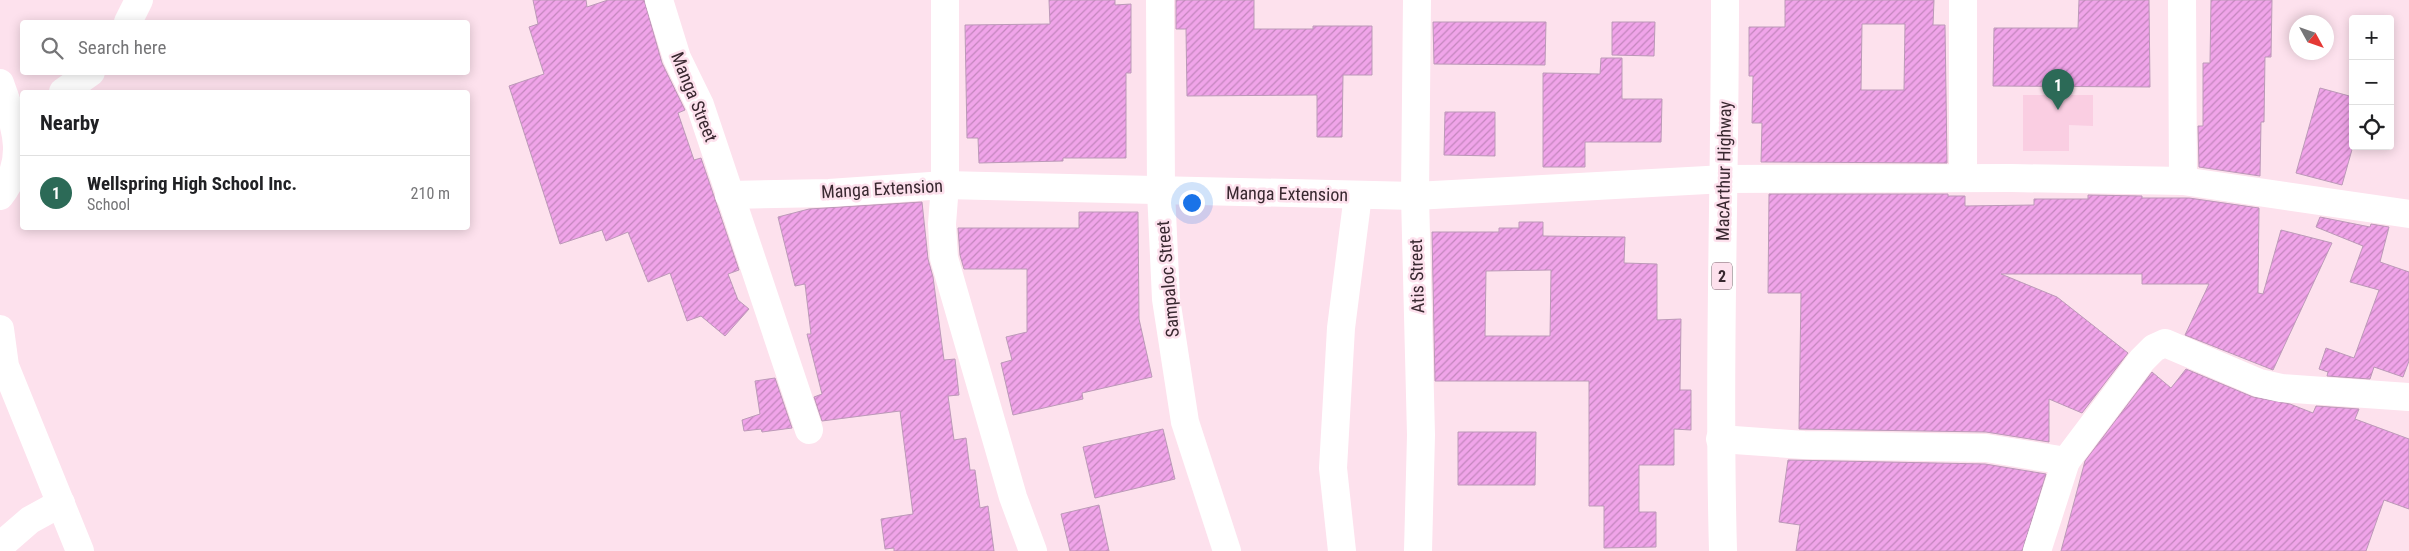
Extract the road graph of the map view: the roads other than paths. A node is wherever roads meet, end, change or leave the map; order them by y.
1 (139, 0) edge
2 (659, 0) edge
3 (945, 0) edge
4 (1160, 0) edge
5 (1417, 0) edge
6 (1725, 0) edge
7 (1963, 0) edge
8 (2182, 0) edge
9 (129, 20) edge
10 (87, 75) edge
11 (0, 83) edge
12 (66, 90) edge
13 (17, 113) edge
14 (1963, 177) junction
15 (1725, 179) junction
16 (2183, 181) junction
17 (946, 185) junction
18 (1161, 191) junction
19 (729, 195) junction
20 (1358, 195) junction
21 (0, 196) edge
22 (1414, 196) junction
23 (2409, 214) edge
24 (0, 329) edge
25 (2409, 397) edge
26 (809, 430) dead end
27 (1720, 439) junction
28 (2066, 461) junction
29 (61, 503) junction
30 (0, 546) edge
31 (80, 551) edge
32 (1033, 551) edge
33 (1227, 551) edge
34 (1342, 551) edge
35 (1418, 551) edge
36 (1723, 551) edge
37 (2037, 551) edge

1 - 9 main road
2 - 19 main road, Manga Street
3 - 17 main road
4 - 18 main road, Sampaloc Street
5 - 22 main road, Atis Street
6 - 15 main road, MacArthur Highway / 2
7 - 14 main road
8 - 16 main road
10 - 12 main road
11 - 13 main road
13 - 21 main road
14 - 15 main road, Manga Extension
14 - 16 main road, Manga Extension
15 - 22 main road, Manga Extension
15 - 27 main road, MacArthur Highway / 2
16 - 23 main road, Manga Extension
17 - 18 main road, Manga Extension
17 - 19 main road, Manga Extension
17 - 32 main road
18 - 20 main road, Manga Extension
18 - 33 main road, Sampaloc Street
19 - 26 main road, Manga Street
20 - 22 main road, Manga Extension
20 - 34 main road
22 - 35 main road, Atis Street
24 - 29 main road
25 - 28 main road
27 - 28 main road
27 - 36 main road, MacArthur Highway / 2
28 - 37 main road
29 - 30 main road
29 - 31 main road

